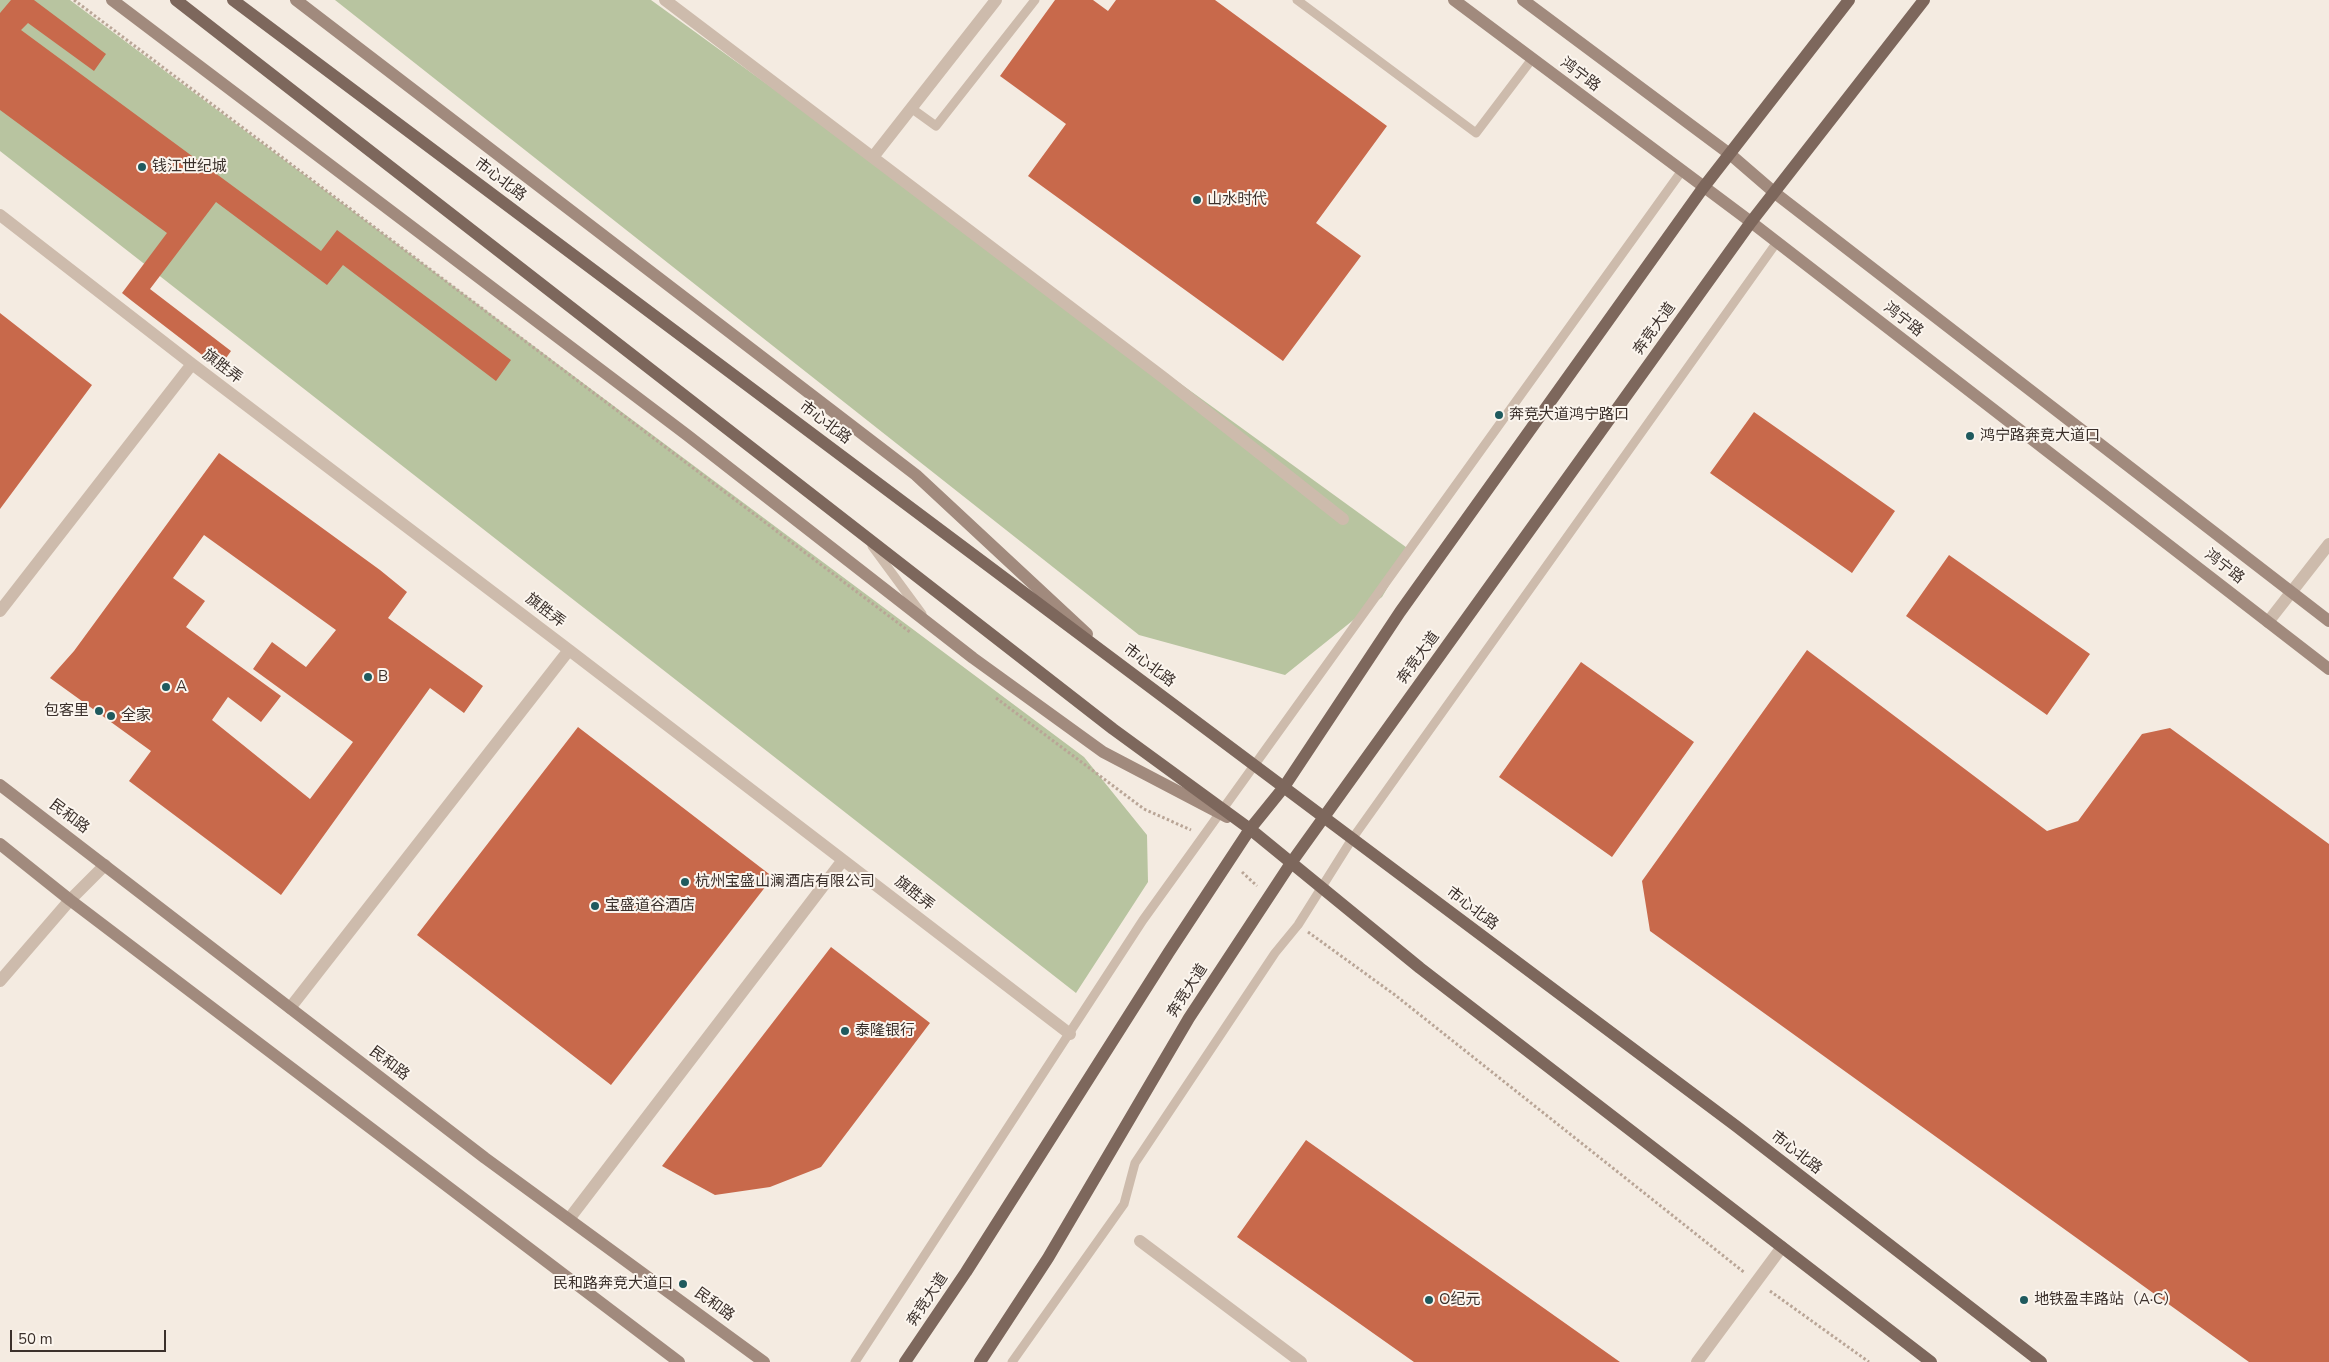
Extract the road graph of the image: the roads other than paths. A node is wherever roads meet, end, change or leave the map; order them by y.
1 (112, 0) edge
2 (176, 0) edge
3 (233, 0) edge
4 (296, 0) edge
5 (665, 0) edge
6 (996, 0) edge
7 (1036, 0) edge
8 (1297, 0) edge
9 (1454, 0) edge
10 (1523, 0) edge
11 (1849, 0) edge
12 (1924, 0) edge
13 (1532, 59) junction
14 (911, 108) junction
15 (1731, 154) junction
16 (873, 158) junction
17 (1681, 172) junction
18 (1703, 188) junction
19 (1775, 194) junction
20 (0, 215) edge
21 (1751, 222) junction
22 (1777, 242) junction
23 (192, 364) junction
24 (1343, 519) dead end
25 (866, 537) junction
26 (2329, 544) edge
27 (2292, 592) junction
28 (0, 611) edge
29 (2329, 621) edge
30 (2268, 622) junction
31 (928, 623) junction
32 (569, 650) junction
33 (1116, 662) junction
34 (2329, 669) edge
35 (1255, 765) junction
36 (0, 785) edge
37 (1284, 787) junction
38 (1222, 812) junction
39 (1324, 818) junction
40 (1250, 829) junction
41 (1352, 839) junction
42 (0, 844) edge
43 (843, 860) junction
44 (1291, 863) junction
45 (105, 865) junction
46 (1322, 888) junction
47 (70, 900) junction
48 (0, 981) edge
49 (290, 1008) junction
50 (1070, 1034) junction
51 (569, 1219) junction
52 (1140, 1241) dead end
53 (1782, 1247) junction
54 (679, 1362) edge
55 (764, 1362) edge
56 (855, 1362) edge
57 (905, 1362) edge
58 (980, 1362) edge
59 (1012, 1362) edge
60 (1301, 1362) edge
61 (1697, 1362) edge
62 (1931, 1362) edge
63 (2041, 1362) edge

1 - 31 main road
2 - 25 main road
3 - 33 main road, 市心北路
4 - 33 main road
5 - 16 street
6 - 14 street
7 - 14 lane
8 - 13 lane
9 - 13 main road, 鸿宁路
10 - 15 main road, 鸿宁路
11 - 15 main road, 奔竞大道
12 - 19 main road, 奔竞大道
13 - 17 main road, 鸿宁路
14 - 16 street
15 - 18 main road, 奔竞大道
15 - 19 main road, 鸿宁路
16 - 24 street
17 - 18 main road, 鸿宁路
17 - 35 lane
18 - 21 main road, 鸿宁路
18 - 37 main road, 奔竞大道
19 - 21 main road, 奔竞大道
19 - 27 main road, 鸿宁路
20 - 23 street, 旗胜弄
21 - 22 main road, 鸿宁路
21 - 39 main road, 奔竞大道
22 - 30 main road, 鸿宁路
22 - 41 lane
23 - 28 street
23 - 32 street, 旗胜弄
25 - 31 lane
25 - 38 main road
26 - 27 street
27 - 29 main road, 鸿宁路
27 - 30 street
30 - 34 main road, 鸿宁路
31 - 38 main road
32 - 43 street, 旗胜弄
32 - 49 street
33 - 35 main road, 市心北路
35 - 37 main road, 市心北路
35 - 38 lane
36 - 45 main road, 民和路
37 - 39 main road, 市心北路
37 - 40 main road, 奔竞大道
38 - 40 main road
38 - 50 lane
39 - 41 main road, 市心北路
39 - 44 main road, 奔竞大道
40 - 44 main road
40 - 57 main road, 奔竞大道
41 - 46 lane
41 - 63 main road, 市心北路
42 - 47 main road
43 - 50 street, 旗胜弄
43 - 51 street
44 - 46 main road
44 - 58 main road, 奔竞大道
45 - 47 street
45 - 49 main road, 民和路
46 - 53 main road
46 - 59 lane
47 - 48 street
47 - 54 main road
49 - 51 main road, 民和路
50 - 56 lane
51 - 55 main road, 民和路
52 - 60 street
53 - 61 street
53 - 62 main road

